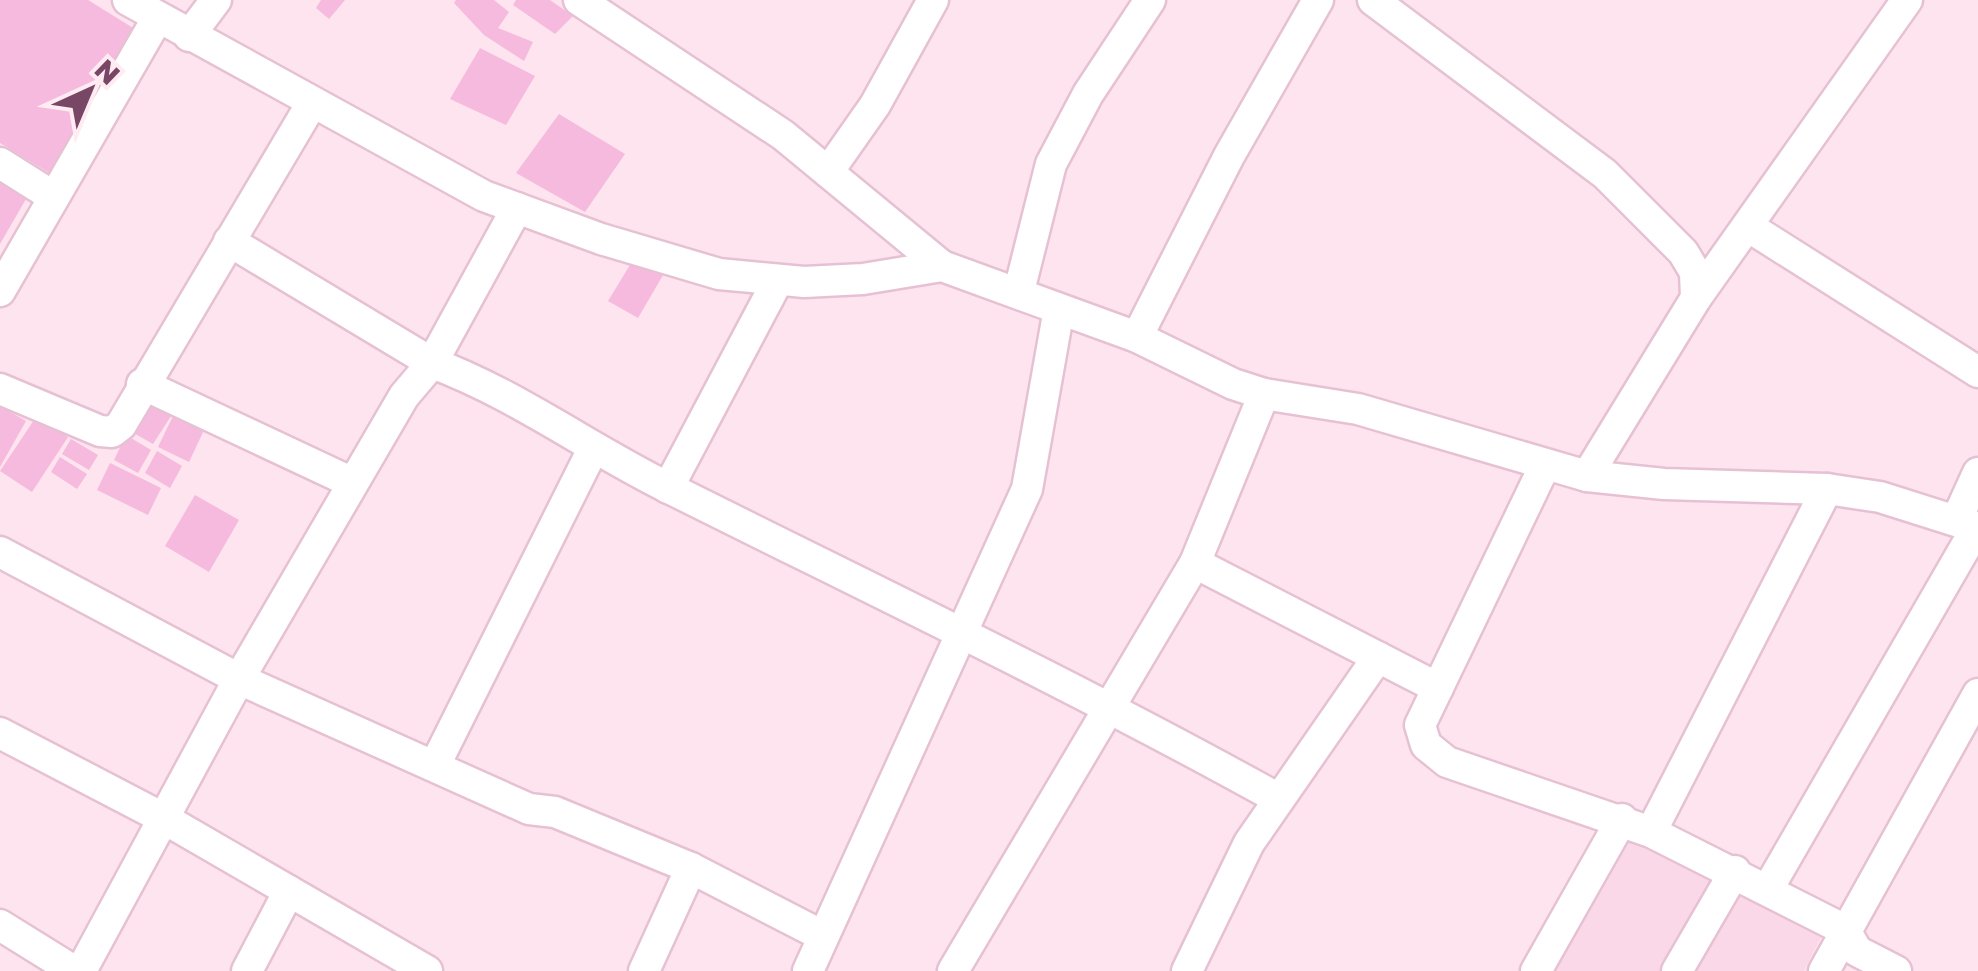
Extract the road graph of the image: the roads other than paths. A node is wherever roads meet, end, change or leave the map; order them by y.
1 (128, 0) edge
2 (216, 0) edge
3 (578, 0) edge
4 (934, 0) edge
5 (1150, 0) edge
6 (1318, 0) edge
7 (1373, 0) edge
8 (1907, 0) edge
9 (157, 19) junction
10 (188, 36) junction
11 (312, 103) junction
12 (0, 163) edge
13 (828, 172) junction
14 (54, 197) junction
15 (517, 208) junction
16 (1749, 227) junction
17 (229, 241) junction
18 (942, 266) junction
19 (778, 280) junction
20 (0, 291) edge
21 (1019, 291) junction
22 (1696, 298) junction
23 (1059, 309) junction
24 (1136, 337) junction
25 (432, 362) junction
26 (1978, 372) edge
27 (142, 384) junction
28 (0, 389) edge
29 (1264, 394) junction
30 (592, 449) junction
31 (1545, 465) junction
32 (1978, 473) edge
33 (1587, 476) junction
34 (353, 483) junction
35 (668, 488) junction
36 (1827, 489) junction
37 (1970, 525) edge
38 (0, 552) edge
39 (1195, 563) junction
40 (960, 633) junction
41 (1378, 656) junction
42 (239, 679) junction
43 (1438, 688) junction
44 (1978, 694) edge
45 (1109, 705) junction
46 (0, 733) edge
47 (435, 765) junction
48 (1277, 798) junction
49 (163, 818) junction
50 (1622, 819) junction
51 (1652, 832) junction
52 (692, 868) junction
53 (1734, 870) junction
54 (1769, 887) junction
55 (289, 891) junction
56 (0, 925) edge
57 (1846, 930) junction
58 (823, 936) junction
59 (78, 971) edge
60 (247, 971) edge
61 (427, 971) edge
62 (644, 971) edge
63 (808, 971) edge
64 (953, 971) edge
65 (1187, 971) edge
66 (1536, 971) edge
67 (1677, 971) edge
68 (1824, 971) edge
69 (1896, 971) edge

1 - 9 street
2 - 10 street
3 - 13 street
4 - 13 street
5 - 21 street
6 - 24 street
7 - 22 street
8 - 16 street
9 - 10 street
9 - 14 street
10 - 11 street
11 - 15 street
11 - 17 street
12 - 14 street
13 - 18 street
14 - 20 street
15 - 19 street
15 - 25 street
16 - 22 street
16 - 26 street
17 - 25 street
17 - 27 street
18 - 19 street
18 - 21 street
19 - 35 street
21 - 23 street
22 - 33 street
23 - 24 street
23 - 40 street
24 - 29 street
25 - 30 street
25 - 34 street
27 - 28 street
27 - 34 street
29 - 31 street
29 - 39 street
30 - 35 street
30 - 47 street
31 - 33 street
31 - 43 street
32 - 37 street
33 - 36 street
34 - 42 street
35 - 40 street
36 - 37 street
36 - 51 street
37 - 54 street
38 - 42 street
39 - 41 street
39 - 45 street
40 - 45 street
40 - 58 street
41 - 43 street
41 - 48 street
42 - 47 street
42 - 49 street
43 - 50 street
44 - 57 street
45 - 48 street
45 - 64 street
46 - 49 street
47 - 52 street
48 - 65 street
49 - 55 street
49 - 59 street
50 - 51 street
50 - 66 street
51 - 53 street
52 - 58 street
52 - 62 street
53 - 54 street
53 - 67 street
54 - 57 street
55 - 60 street
55 - 61 street
56 - 59 street
57 - 68 street
57 - 69 street
58 - 63 street

